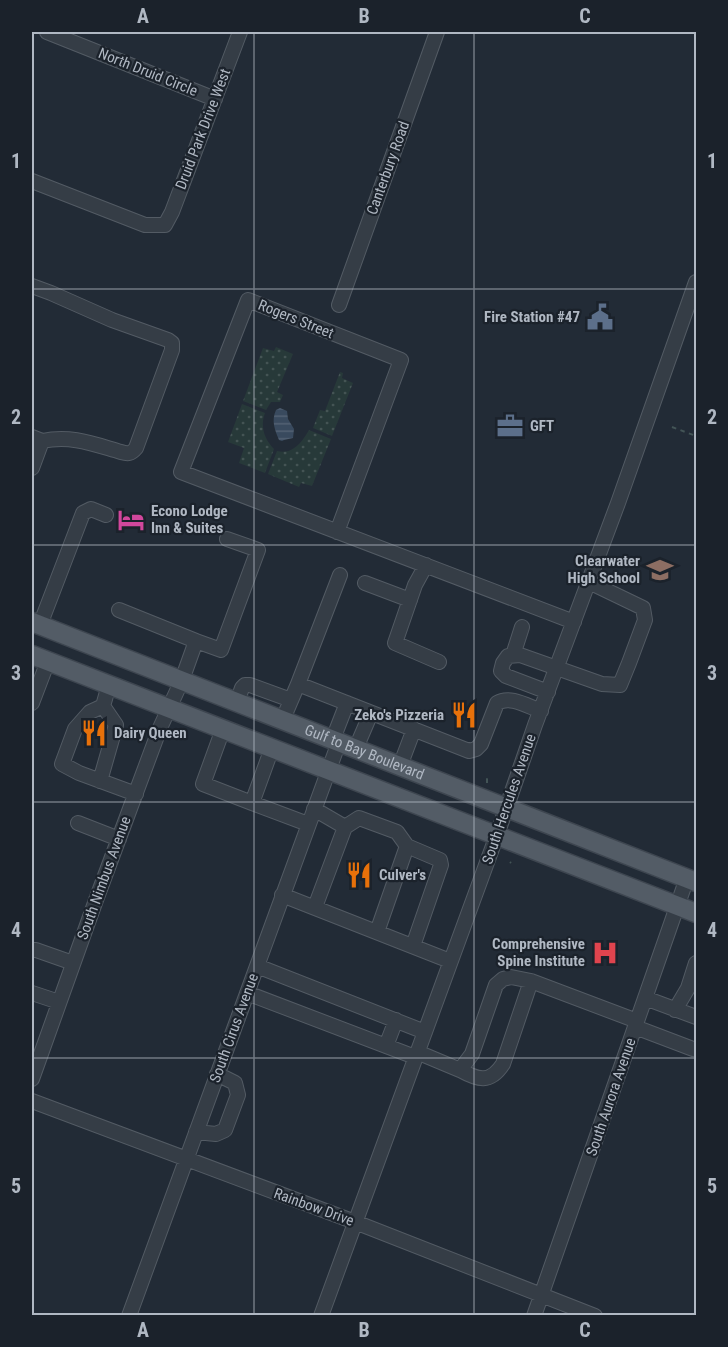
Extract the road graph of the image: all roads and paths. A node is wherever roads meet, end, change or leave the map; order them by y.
1 (47, 32) edge
2 (240, 32) edge
3 (437, 32) edge
4 (215, 99) junction
5 (32, 181) edge
6 (696, 282) edge
7 (32, 286) edge
8 (339, 305) dead end
9 (672, 427) dead end
10 (696, 436) edge
11 (37, 439) edge
12 (32, 468) edge
13 (106, 515) dead end
14 (337, 532) junction
15 (227, 539) dead end
16 (426, 565) junction
17 (340, 575) dead end
18 (589, 582) junction
19 (365, 583) dead end
20 (410, 600) junction
21 (118, 610) dead end
22 (574, 622) junction
23 (36, 624) edge
24 (522, 627) dead end
25 (196, 641) junction
26 (513, 656) junction
27 (40, 658) edge
28 (439, 662) dead end
29 (556, 669) junction
30 (182, 680) junction
31 (298, 684) junction
32 (109, 685) junction
33 (548, 692) junction
34 (291, 700) junction
35 (237, 702) junction
36 (32, 703) edge
37 (347, 703) junction
38 (103, 706) junction
39 (170, 708) junction
40 (540, 711) junction
41 (371, 712) junction
42 (283, 720) junction
43 (222, 729) junction
44 (414, 729) junction
45 (343, 743) junction
46 (272, 748) junction
47 (400, 766) junction
48 (328, 770) junction
49 (100, 781) junction
50 (491, 781) dead end
51 (486, 783) dead end
52 (136, 794) junction
53 (252, 803) junction
54 (507, 808) junction
55 (314, 809) junction
56 (78, 823) dead end
57 (308, 824) junction
58 (345, 827) junction
59 (497, 835) junction
60 (118, 839) junction
61 (407, 846) junction
62 (692, 880) edge
63 (282, 895) junction
64 (678, 906) junction
65 (315, 908) junction
66 (696, 913) edge
67 (377, 932) junction
68 (412, 946) junction
69 (32, 950) edge
70 (450, 961) junction
71 (73, 963) junction
72 (696, 963) edge
73 (256, 966) junction
74 (531, 981) junction
75 (32, 993) edge
76 (247, 993) junction
77 (645, 998) junction
78 (59, 1002) junction
79 (675, 1010) junction
80 (696, 1013) edge
81 (396, 1020) junction
82 (636, 1024) junction
83 (425, 1032) junction
84 (386, 1046) junction
85 (693, 1049) dead end
86 (416, 1055) junction
87 (460, 1070) junction
88 (217, 1074) junction
89 (32, 1079) edge
90 (32, 1101) edge
91 (196, 1132) junction
92 (186, 1159) junction
93 (355, 1222) junction
94 (541, 1294) junction
95 (129, 1316) edge
96 (321, 1316) edge
97 (534, 1316) edge
98 (595, 1316) edge

1 - 4 street, North Druid Circle
2 - 4 street, Druid Park Drive West
3 - 8 street, Canterbury Road
4 - 5 street, Druid Park Drive West
6 - 18 street, South Hercules Avenue
7 - 11 street
9 - 10 path
11 - 12 street
13 - 23 street
14 - 14 street, Rogers Street
14 - 16 street, Rogers Street
15 - 25 street
16 - 20 street
16 - 22 street, Rogers Street
17 - 31 street
18 - 22 street, South Hercules Avenue
18 - 29 street
19 - 20 street
20 - 28 street
21 - 25 street
22 - 29 street, South Hercules Avenue
23 - 30 main road, Gulf to Bay Boulevard
24 - 26 street
25 - 30 street, South Nimbus Avenue
26 - 29 street
26 - 33 street
27 - 32 main road, Gulf to Bay Boulevard
27 - 36 street
29 - 33 street, South Hercules Avenue
30 - 35 main road, Gulf to Bay Boulevard
30 - 39 street, South Nimbus Avenue
31 - 34 street
31 - 37 street
32 - 38 street
32 - 39 main road, Gulf to Bay Boulevard
33 - 40 street, South Hercules Avenue
34 - 35 street
34 - 42 street
35 - 42 main road, Gulf to Bay Boulevard
37 - 41 street
37 - 45 street
38 - 49 street
38 - 49 street
39 - 43 main road, Gulf to Bay Boulevard
39 - 52 street, South Nimbus Avenue
40 - 44 street
40 - 54 street, South Hercules Avenue
41 - 44 street
41 - 45 street
42 - 45 main road, Gulf to Bay Boulevard
43 - 46 main road, Gulf to Bay Boulevard
43 - 53 street
44 - 47 street
45 - 47 main road, Gulf to Bay Boulevard
45 - 48 street, South Cirus Avenue
46 - 48 main road, Gulf to Bay Boulevard
46 - 53 street
47 - 54 main road, Gulf to Bay Boulevard
48 - 55 street, South Cirus Avenue
48 - 59 main road, Gulf to Bay Boulevard
49 - 52 street
50 - 51 path
52 - 60 street, South Nimbus Avenue
53 - 57 street
54 - 59 street, South Hercules Avenue
54 - 62 main road, Gulf to Bay Boulevard
55 - 57 street, South Cirus Avenue
55 - 58 street
56 - 60 street
57 - 63 street, South Cirus Avenue
58 - 61 street
58 - 65 street
59 - 64 main road, Gulf to Bay Boulevard
59 - 70 street, South Hercules Avenue
60 - 71 street, South Nimbus Avenue
61 - 67 street
61 - 68 street
62 - 64 street, South Aurora Avenue
63 - 65 street
63 - 73 street, South Cirus Avenue
64 - 66 main road, Gulf to Bay Boulevard
64 - 77 street, South Aurora Avenue
65 - 67 street
67 - 68 street
68 - 70 street
69 - 71 street
70 - 83 street, South Hercules Avenue
71 - 78 street, South Nimbus Avenue
72 - 79 street
73 - 76 street, South Cirus Avenue
73 - 81 street
74 - 82 street
74 - 87 street
74 - 87 street
75 - 78 street
76 - 84 street
76 - 88 street, South Cirus Avenue
77 - 79 street
77 - 82 street, South Aurora Avenue
78 - 89 street, South Nimbus Avenue
79 - 80 street
81 - 83 street
81 - 84 street
82 - 85 street
82 - 94 street, South Aurora Avenue
83 - 86 street, South Hercules Avenue
84 - 86 street
86 - 87 street
86 - 93 street, South Hercules Avenue
88 - 91 street, South Cirus Avenue
88 - 91 street
90 - 92 street, Rainbow Drive
91 - 92 street, South Cirus Avenue
92 - 93 street, Rainbow Drive
92 - 95 street, South Cirus Avenue
93 - 94 street, Rainbow Drive
93 - 96 street, South Hercules Avenue
94 - 97 street, South Aurora Avenue
94 - 98 street, Rainbow Drive

